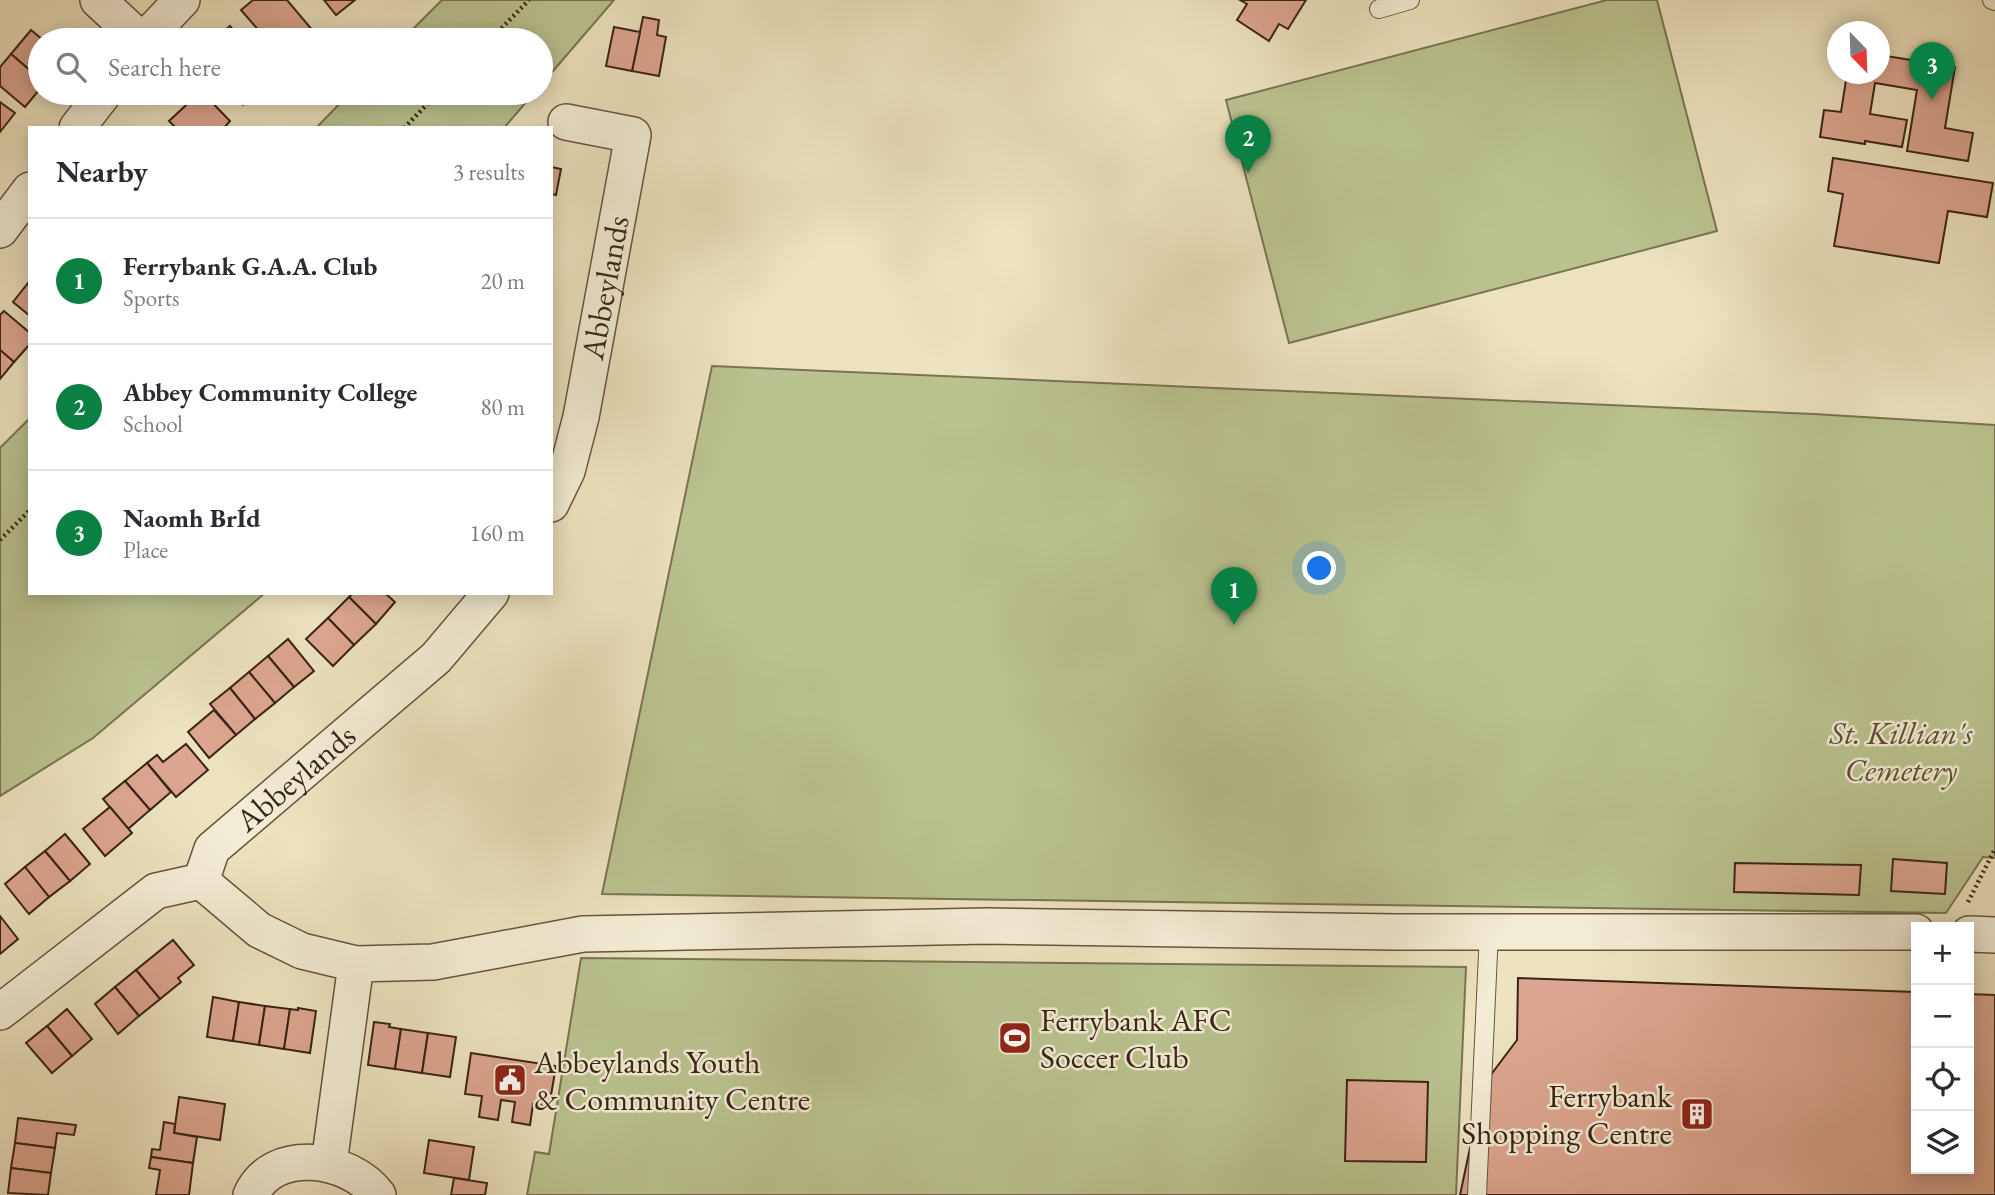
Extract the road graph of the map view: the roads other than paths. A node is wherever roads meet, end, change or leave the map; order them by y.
1 (98, 0) edge
2 (182, 0) edge
3 (1410, 0) edge
4 (1379, 9) dead end
5 (130, 28) edge
6 (155, 28) edge
7 (95, 105) edge
8 (566, 122) dead end
9 (79, 126) edge
10 (28, 193) edge
11 (0, 230) edge
12 (553, 500) edge
13 (489, 595) edge
14 (201, 881) junction
15 (1968, 919) edge
16 (1489, 931) junction
17 (1911, 932) edge
18 (1995, 935) edge
19 (356, 964) junction
20 (0, 1012) edge
21 (329, 1164) junction
22 (250, 1195) edge
23 (377, 1195) edge
24 (1477, 1195) edge

1 - 5 street
2 - 6 street
3 - 4 lane
7 - 9 street
8 - 12 street, Abbeylands
10 - 11 street
13 - 14 street, Abbeylands
14 - 19 street
14 - 20 street
15 - 18 street
16 - 17 street
16 - 19 street
16 - 24 lane
19 - 21 street
21 - 22 street
21 - 23 street

